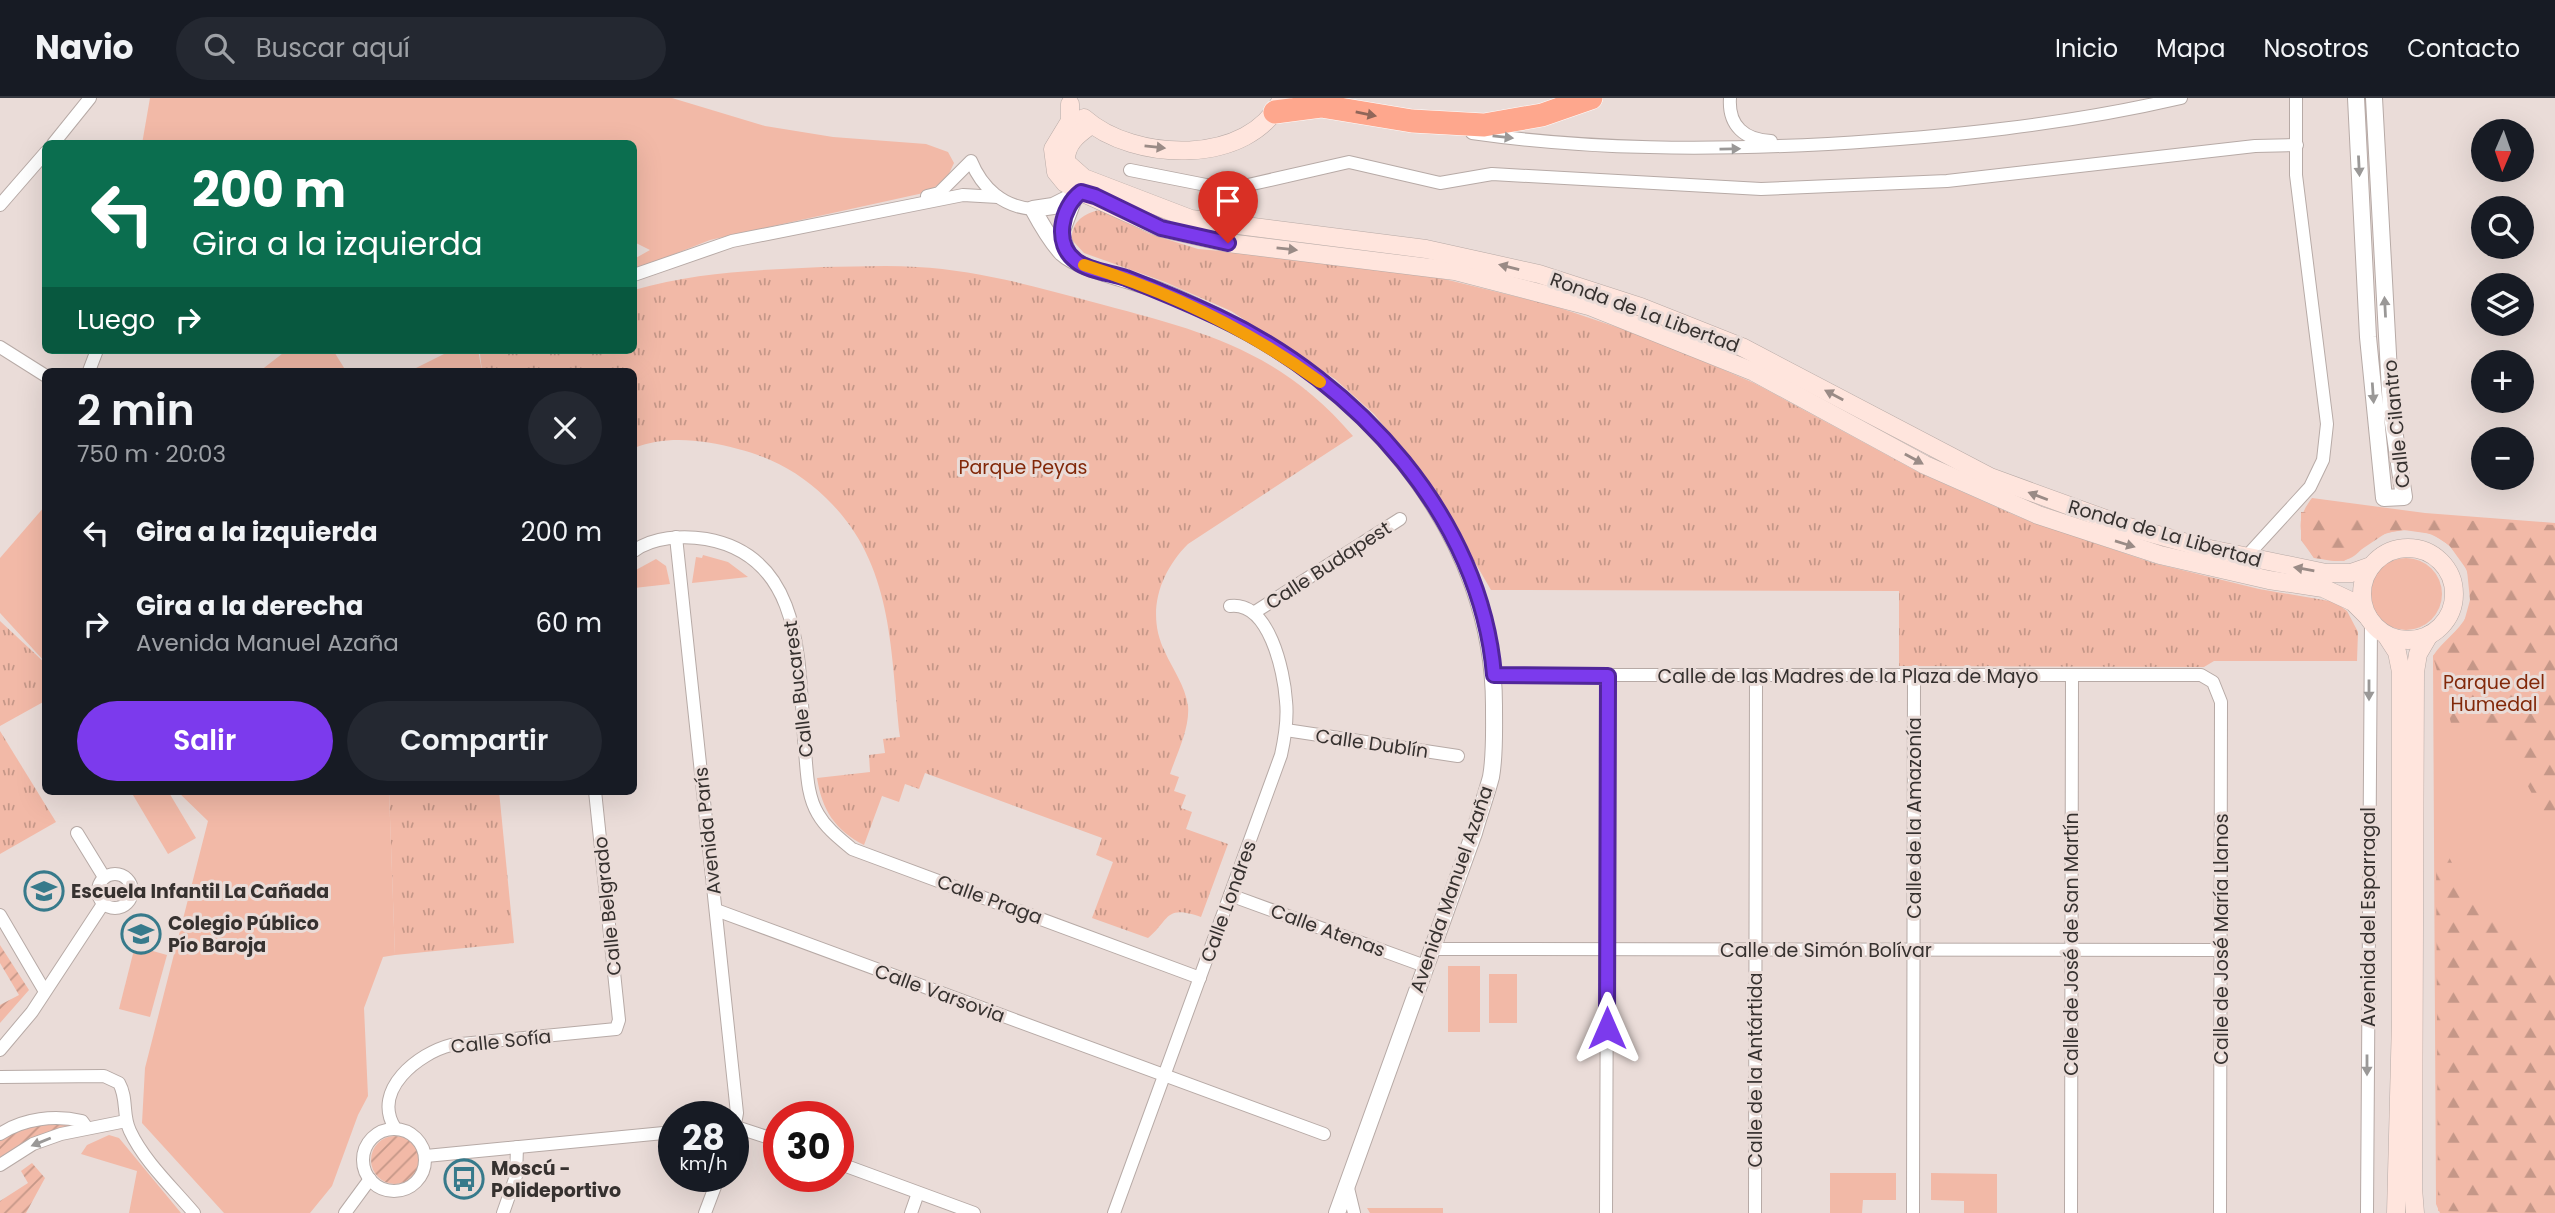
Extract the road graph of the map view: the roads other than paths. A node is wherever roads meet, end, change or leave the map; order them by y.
1 (90, 98) edge
2 (1591, 98) edge
3 (1730, 98) edge
4 (2181, 98) edge
5 (2296, 98) edge
6 (2356, 98) edge
7 (2374, 98) edge
8 (1067, 101) edge
9 (1278, 105) edge
10 (1412, 121) junction
11 (1091, 125) junction
12 (56, 140) edge
13 (1827, 144) junction
14 (2297, 145) junction
15 (42, 157) edge
16 (1130, 170) dead end
17 (1078, 195) junction
18 (998, 197) junction
19 (0, 205) edge
20 (1033, 209) junction
21 (879, 210) junction
22 (1075, 261) junction
23 (637, 274) edge
24 (0, 347) edge
25 (42, 373) edge
26 (1400, 519) dead end
27 (676, 537) junction
28 (637, 550) edge
29 (2246, 557) junction
30 (2371, 566) junction
31 (1230, 606) dead end
32 (1255, 612) junction
33 (2369, 619) junction
34 (2386, 635) junction
35 (2429, 635) junction
36 (1494, 675) junction
37 (2072, 675) junction
38 (2201, 675) joint
39 (1608, 676) junction
40 (1756, 676) junction
41 (1914, 676) junction
42 (1286, 730) junction
43 (1458, 755) dead end
44 (809, 787) joint
45 (595, 795) edge
46 (77, 833) dead end
47 (104, 877) junction
48 (1230, 895) junction
49 (103, 904) junction
50 (716, 910) junction
51 (0, 915) edge
52 (1432, 949) junction
53 (1607, 949) junction
54 (1756, 950) junction
55 (1914, 950) junction
56 (2071, 950) junction
57 (2221, 950) junction
58 (1425, 966) junction
59 (1200, 978) junction
60 (44, 990) junction
61 (619, 1022) joint
62 (0, 1050) edge
63 (1164, 1076) junction
64 (0, 1077) edge
65 (732, 1101) edge
66 (126, 1121) junction
67 (87, 1128) junction
68 (395, 1128) junction
69 (0, 1134) edge
70 (658, 1134) edge
71 (1324, 1134) dead end
72 (517, 1147) junction
73 (426, 1156) junction
74 (0, 1165) edge
75 (854, 1169) edge
76 (370, 1180) junction
77 (1347, 1184) junction
78 (713, 1192) edge
79 (918, 1193) junction
80 (194, 1213) edge
81 (345, 1213) edge
82 (503, 1213) edge
83 (705, 1213) edge
84 (911, 1213) edge
85 (974, 1213) edge
86 (1114, 1213) edge
87 (1337, 1213) edge
88 (1354, 1213) edge
89 (1606, 1213) edge
90 (1755, 1213) edge
91 (1913, 1213) edge
92 (2071, 1213) edge
93 (2220, 1213) edge
94 (2367, 1213) edge
95 (2396, 1213) edge
96 (2416, 1213) edge

1 - 12 street
2 - 10 highway
3 - 13 street
4 - 13 street
5 - 14 street
6 -> 7 street, Calle Cilantro
8 - 11 main road
8 - 17 main road, Ronda de La Libertad
9 -> 10 highway
11 -> 9 main road
10 -> 13 street
29 -> 11 main road, Ronda de La Libertad
14 - 16 street
14 - 29 street
15 - 19 street
17 - 20 street
17 - 22 street
17 -> 33 main road, Ronda de La Libertad
18 - 20 street
18 - 21 street
18 - 21 street
20 - 22 street, Avenida Manuel Azaña
21 - 23 street
22 - 36 street, Avenida Manuel Azaña
24 - 25 street
26 - 32 street, Calle Budapest
27 - 28 street
27 - 44 street, Calle Bucarest
27 - 50 street, Avenida París
30 -> 29 main road, Ronda de La Libertad
30 - 33 main road
30 - 35 main road
31 - 32 street
32 - 42 street, Calle Londres
33 - 34 main road
33 -> 94 street, Avenida del Esparragal
34 - 35 main road
34 - 95 main road, Avenida del Esparragal
35 - 96 main road
36 - 39 street, Calle de las Madres de la Plaza de Mayo
36 - 52 street, Avenida Manuel Azaña
37 - 38 street, Calle de las Madres de la Plaza de Mayo
37 - 41 street, Calle de las Madres de la Plaza de Mayo
37 - 56 street, Calle de José de San Martín
38 - 57 street, Calle de José María Llanos
39 - 40 street, Calle de las Madres de la Plaza de Mayo
39 - 53 street
40 - 41 street, Calle de las Madres de la Plaza de Mayo
40 - 54 street, Calle de la Antártida
41 - 55 street, Calle de la Amazonía
42 - 43 street, Calle Dublín
42 - 48 street, Calle Londres
44 - 59 street, Calle Praga
45 - 61 street, Calle Belgrado
46 - 47 street
47 - 49 street
47 - 49 street
48 - 58 street, Calle Atenas
48 - 59 street, Calle Londres
49 - 60 street
50 - 63 street, Calle Varsovia
50 - 65 street, Avenida París
51 - 60 street
52 - 53 street, Calle de Simón Bolívar
52 - 58 street, Avenida Manuel Azaña
53 - 54 street, Calle de Simón Bolívar
53 - 89 street
54 - 55 street, Calle de Simón Bolívar
54 - 90 street, Calle de la Antártida
55 - 56 street, Calle de Simón Bolívar
55 - 91 street, Calle de la Amazonía
56 - 57 street, Calle de Simón Bolívar
56 - 92 street, Calle de José de San Martín
57 - 93 street, Calle de José María Llanos
58 - 77 street, Avenida Manuel Azaña
59 - 63 street, Calle Londres
60 - 62 street
61 - 68 street, Calle Sofía
63 - 71 street, Calle Varsovia
63 - 86 street, Calle Londres
64 - 66 street
66 - 67 street
66 - 80 street
67 - 69 street
67 -> 74 street
68 - 73 street
68 - 76 street
70 - 72 street
72 - 73 street
72 - 82 street
73 - 76 street
75 - 79 street
76 - 81 street
77 - 87 street, Avenida Manuel Azaña
77 - 88 street
78 - 83 street
79 - 84 street
79 - 85 street

